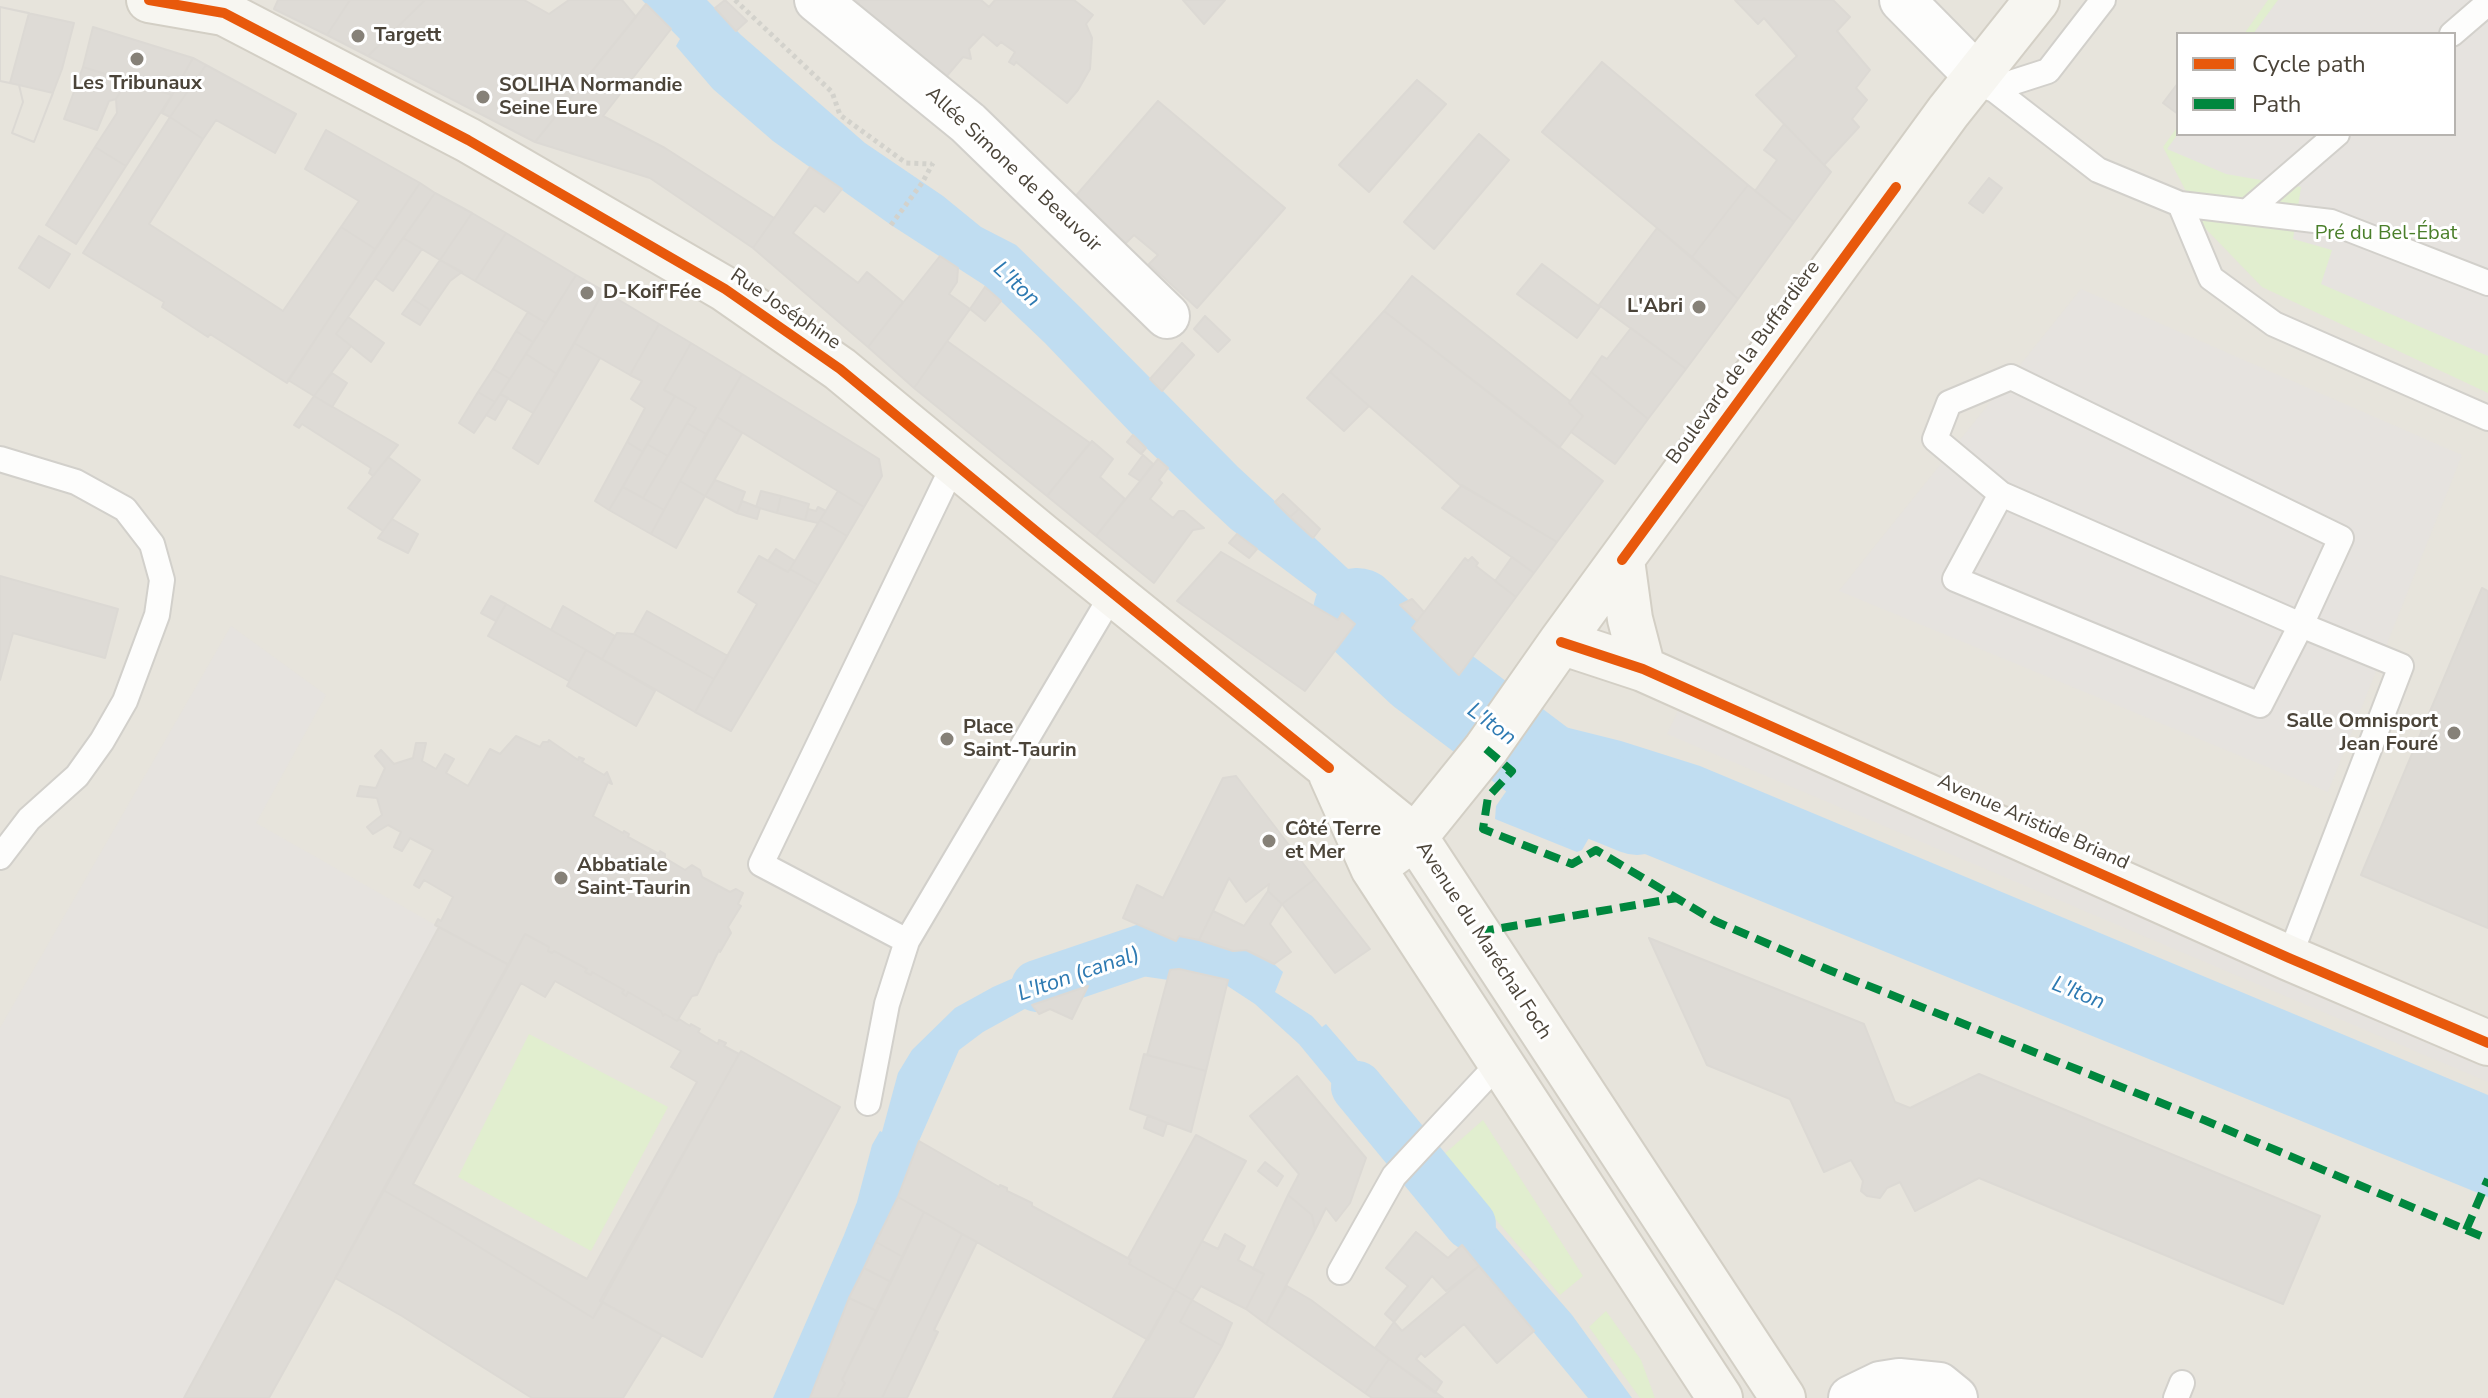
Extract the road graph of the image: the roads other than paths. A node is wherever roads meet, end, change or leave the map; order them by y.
1 (149, 0) edge
2 (817, 0) edge
3 (1902, 0) edge
4 (2037, 0) edge
5 (2103, 0) edge
6 (2488, 3) edge
7 (2454, 32) edge
8 (1985, 83) junction
9 (2335, 136) edge
10 (2180, 204) junction
11 (2249, 210) junction
12 (2488, 283) edge
13 (1167, 316) dead end
14 (2488, 418) edge
15 (0, 459) edge
16 (954, 464) junction
17 (2001, 494) junction
18 (1622, 560) junction
19 (1113, 593) junction
20 (2301, 625) junction
21 (1561, 642) junction
22 (1643, 669) junction
23 (1329, 768) junction
24 (1415, 837) junction
25 (0, 857) edge
26 (1373, 868) junction
27 (907, 941) junction
28 (2289, 958) junction
29 (2488, 1043) edge
30 (1501, 1061) junction
31 (868, 1103) dead end
32 (1340, 1272) dead end
33 (1720, 1398) edge
34 (1783, 1398) edge
35 (1851, 1398) edge
36 (1955, 1398) edge

1 - 16 main road, Rue Joséphine
2 - 13 street, Allée Simone de Beauvoir
3 - 8 street
4 - 8 main road, Boulevard de la Buffardière
5 - 8 lane
6 - 7 lane
8 - 10 lane
8 - 18 main road, Boulevard de la Buffardière
9 - 11 lane
10 - 11 lane
10 - 14 lane
11 - 12 lane
15 - 25 lane
16 - 19 main road, Rue Joséphine
16 - 27 lane
17 - 20 lane
17 - 20 lane
17 - 20 lane
18 - 21 main road, Boulevard de la Buffardière
18 - 22 main road
19 - 23 main road, Rue Joséphine
19 - 27 lane
20 - 28 lane
21 - 22 main road, Avenue Aristide Briand
21 - 24 main road, Boulevard de la Buffardière
22 - 28 main road, Avenue Aristide Briand
23 - 24 main road, Avenue du Maréchal Foch
23 - 26 main road
24 - 26 main road, Boulevard de la Buffardière
24 - 34 main road, Avenue du Maréchal Foch
26 - 30 main road
27 - 31 lane
28 - 29 main road, Avenue Aristide Briand
30 - 32 lane
30 - 33 main road
35 - 36 street

